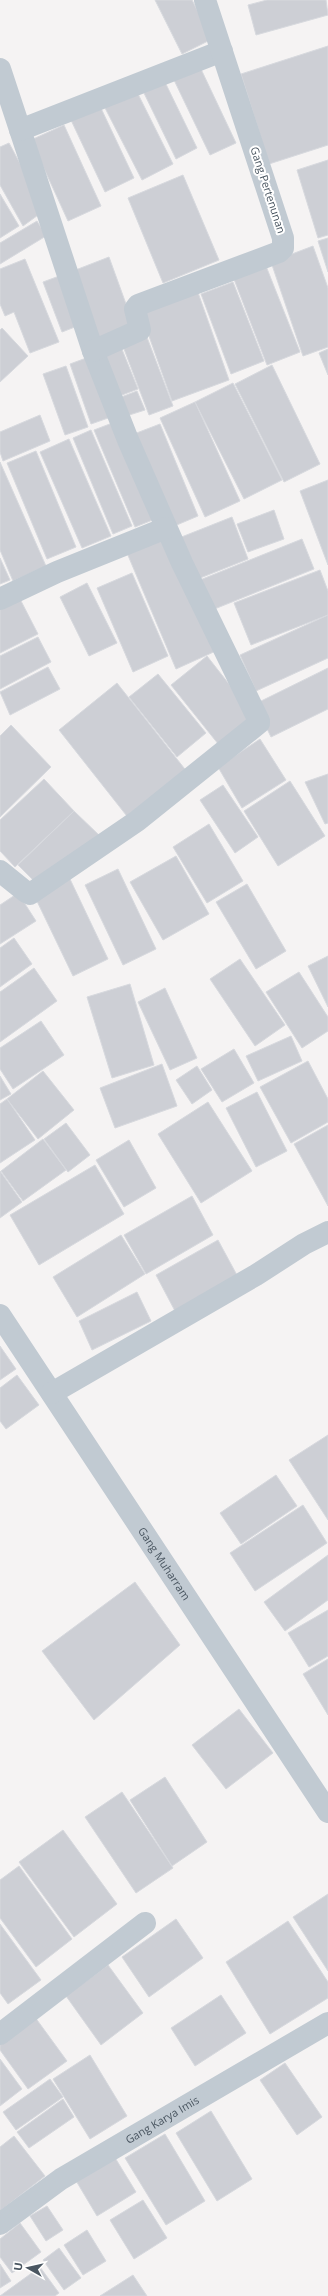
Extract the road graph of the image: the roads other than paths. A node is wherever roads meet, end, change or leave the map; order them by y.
1 (205, 0) edge
2 (222, 51) junction
3 (0, 69) edge
4 (20, 130) junction
5 (93, 351) junction
6 (166, 528) junction
7 (0, 599) edge
8 (0, 871) edge
9 (328, 1232) edge
10 (0, 1314) edge
11 (52, 1393) junction
12 (328, 1812) edge
13 (145, 1923) dead end
14 (328, 2022) edge
15 (0, 2034) edge
16 (0, 2224) edge

1 - 2 street, Gang Pertenunan
2 - 4 street
2 - 5 street, Gang Pertenunan
3 - 4 street
4 - 5 street
5 - 6 street
6 - 7 street
6 - 8 street
9 - 11 street
10 - 11 street, Gang Muharram
11 - 12 street, Gang Muharram
13 - 15 street
14 - 16 street, Gang Karya Imis

